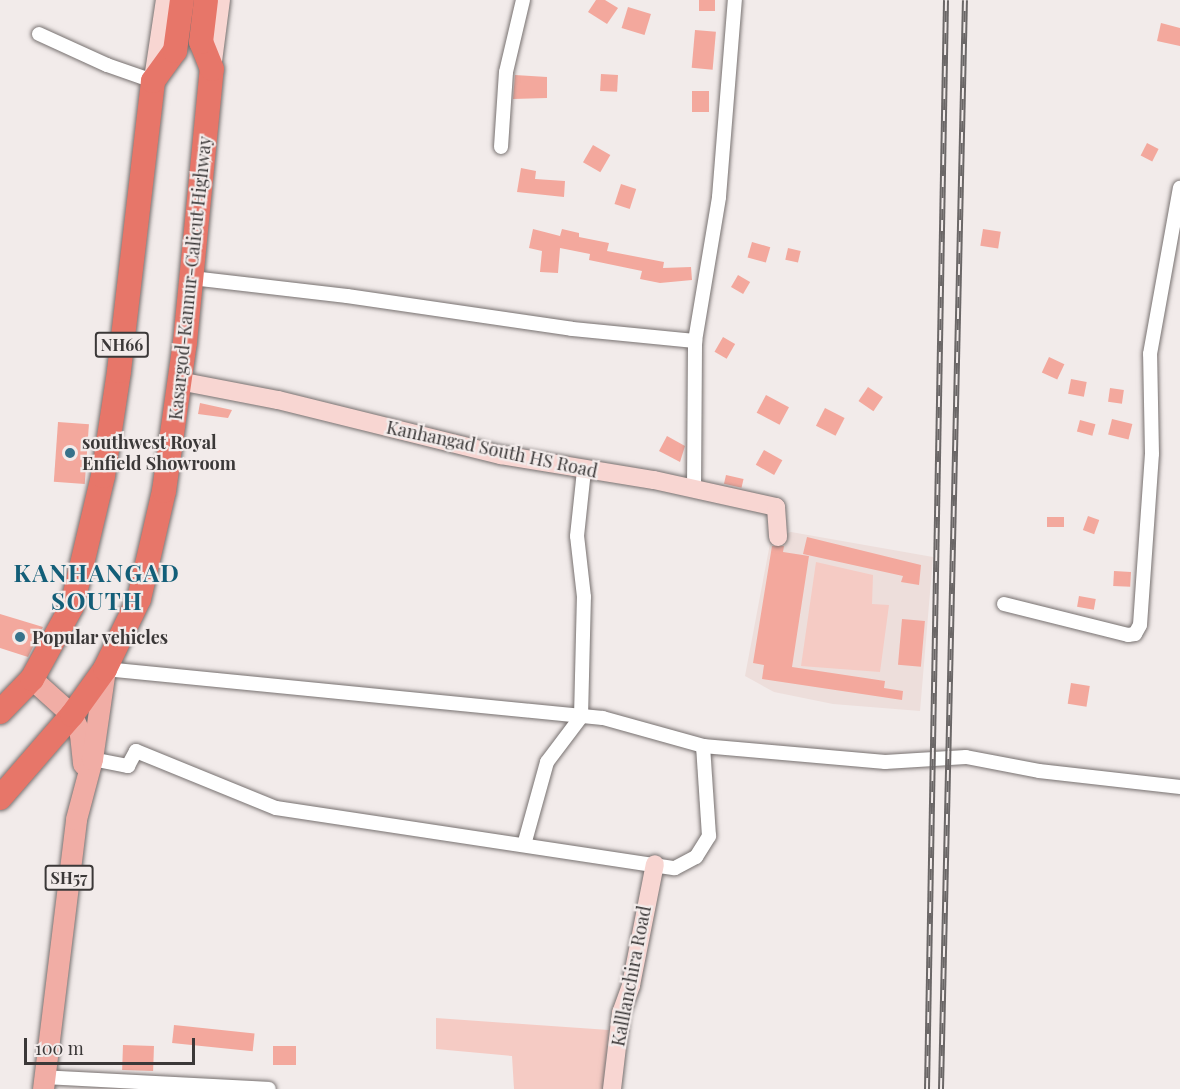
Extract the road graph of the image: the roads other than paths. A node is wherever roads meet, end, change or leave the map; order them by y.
1 (165, 0) edge
2 (182, 0) edge
3 (206, 0) edge
4 (221, 0) edge
5 (524, 0) edge
6 (735, 0) edge
7 (39, 34) dead end
8 (212, 69) junction
9 (153, 81) junction
10 (501, 147) dead end
11 (1180, 188) edge
12 (192, 278) junction
13 (695, 341) junction
14 (179, 381) junction
15 (584, 470) junction
16 (694, 490) junction
17 (778, 537) dead end
18 (1004, 604) dead end
19 (105, 669) junction
20 (32, 679) junction
21 (0, 712) edge
22 (72, 715) junction
23 (581, 717) junction
24 (703, 746) junction
25 (93, 759) junction
26 (1180, 787) edge
27 (0, 798) edge
28 (76, 819) junction
29 (524, 845) junction
30 (655, 864) junction
31 (42, 1083) edge
32 (269, 1089) edge
33 (612, 1089) edge

1 - 9 street
2 - 9 highway, NH66
3 - 8 highway, Kasargod-Kannur-Calicut Highway
4 - 8 street
5 - 10 street
6 - 13 street
7 - 9 street
8 - 12 highway, Kasargod-Kannur-Calicut Highway
9 - 20 highway, NH66
11 - 18 street
12 - 13 street
12 - 14 highway, Kasargod-Kannur-Calicut Highway
13 - 16 street
14 - 15 street, Kanhangad South HS Road
14 - 19 highway, Kasargod-Kannur-Calicut Highway
15 - 16 street, Kanhangad South HS Road
15 - 23 street
16 - 17 street, Kanhangad South HS Road
19 - 22 highway, Kasargod-Kannur-Calicut Highway
19 - 23 street
19 - 25 main road, SH57
20 - 21 highway, NH66
20 - 22 main road
22 - 27 highway, Kasargod-Kannur-Calicut Highway
22 - 28 main road, SH57
23 - 24 street
23 - 29 street
24 - 26 street
24 - 30 street
25 - 28 main road, SH57
25 - 29 street
28 - 31 main road, SH57
29 - 30 street
30 - 33 street, Kalllanchira Road
31 - 32 street

